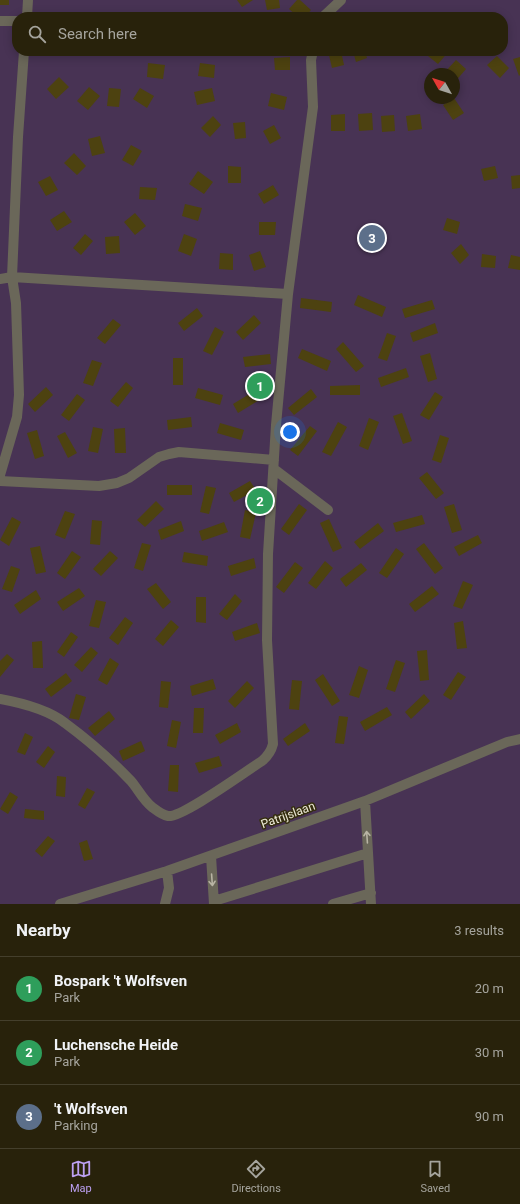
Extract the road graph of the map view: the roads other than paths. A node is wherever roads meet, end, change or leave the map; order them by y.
1 (28, 0) edge
2 (342, 0) edge
3 (27, 12) edge
4 (329, 12) edge
5 (0, 21) edge
6 (12, 21) edge
7 (24, 56) edge
8 (312, 56) edge
9 (12, 277) junction
10 (0, 279) edge
11 (288, 294) junction
12 (274, 465) junction
13 (0, 474) edge
14 (0, 480) edge
15 (328, 510) dead end
16 (0, 699) edge
17 (520, 739) edge
18 (365, 801) junction
19 (368, 853) junction
20 (210, 856) junction
21 (167, 871) junction
22 (371, 893) junction
23 (214, 903) edge
24 (60, 904) edge
25 (165, 904) edge
26 (333, 904) edge
27 (371, 904) edge

1 - 3 street
2 - 4 street
5 - 6 street
7 - 9 street
8 - 11 street
9 - 10 street
9 - 11 street
9 - 13 street
11 - 12 street
12 - 14 street
12 - 15 street
12 - 16 street
17 - 18 street, Patrijslaan
19 -> 18 street
18 - 20 street, Patrijslaan
19 - 22 street
19 - 23 street
20 - 21 street, Patrijslaan
20 -> 23 street
21 - 24 street, Patrijslaan
21 - 25 street
22 - 26 street
22 - 27 street

